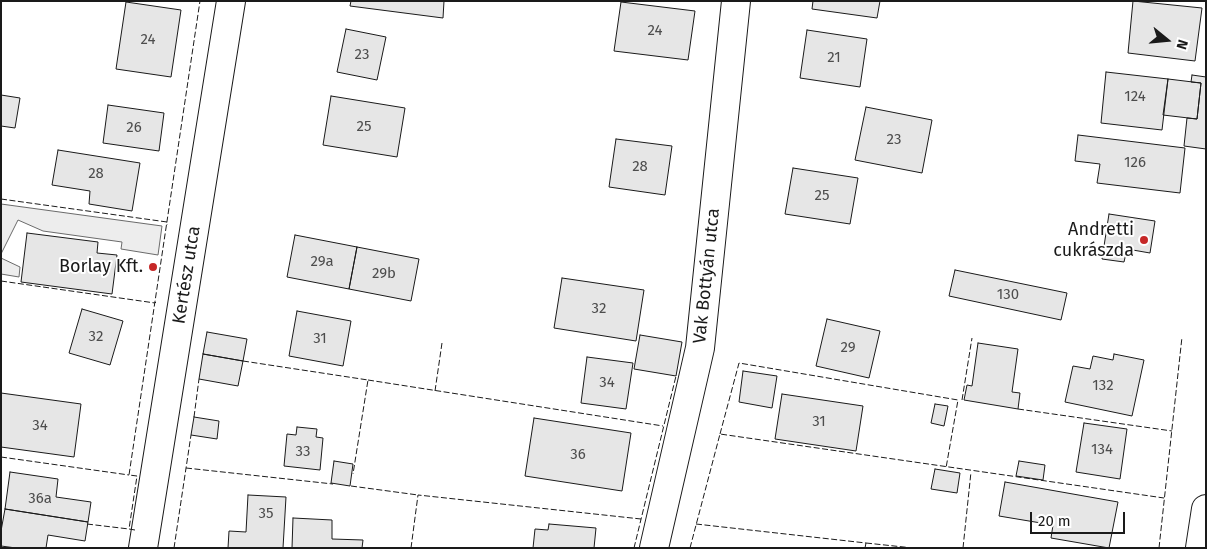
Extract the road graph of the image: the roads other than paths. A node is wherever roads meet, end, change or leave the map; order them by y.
1 (231, 1) edge
2 (736, 1) edge
3 (1206, 509) edge
4 (143, 548) edge
5 (654, 548) edge
6 (1200, 548) edge

1 - 4 street, Kertész utca
2 - 5 street, Vak Bottyán utca
3 - 6 street

